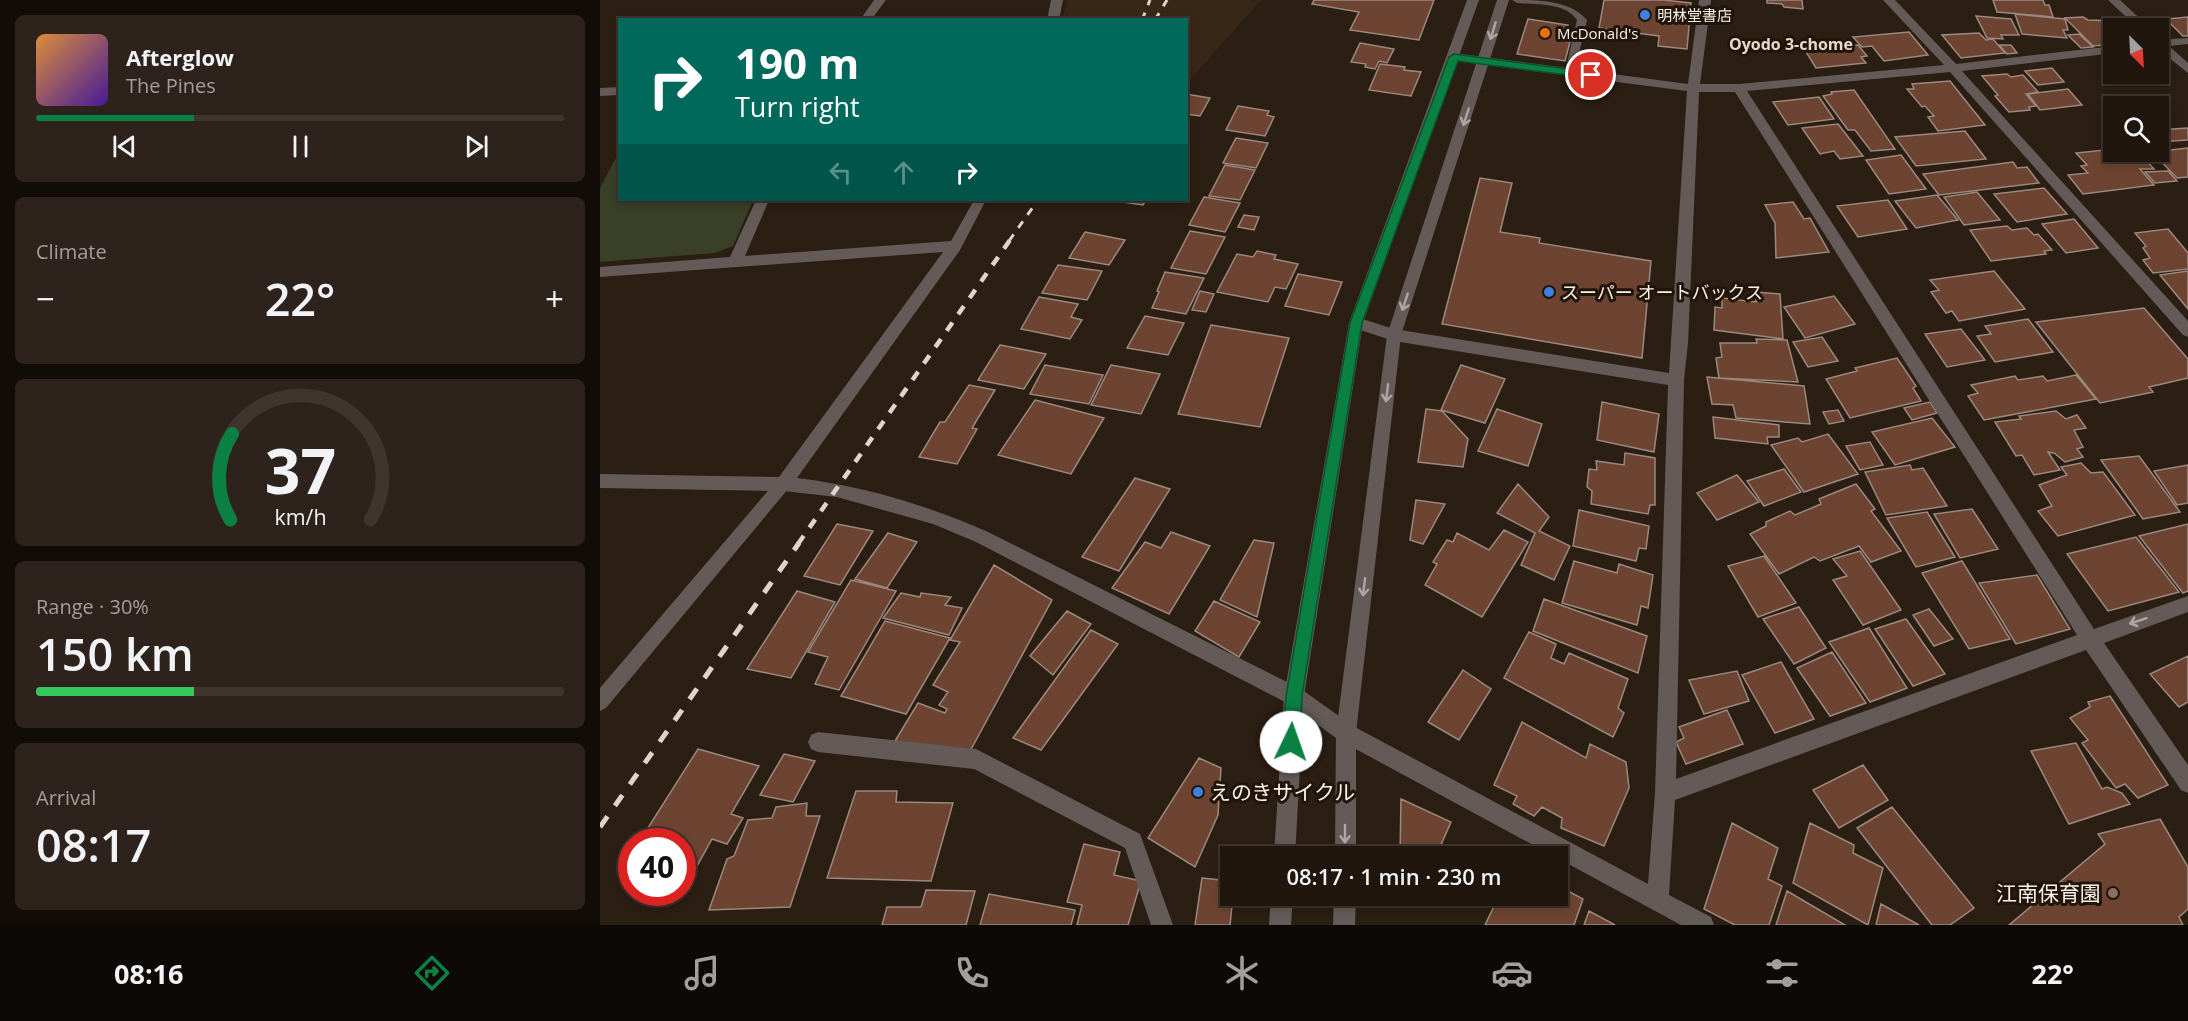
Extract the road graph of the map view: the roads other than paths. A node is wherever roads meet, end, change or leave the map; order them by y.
1 (880, 0) edge
2 (1057, 0) edge
3 (1473, 0) edge
4 (1503, 0) edge
5 (1516, 0) edge
6 (1705, 0) edge
7 (1889, 0) edge
8 (2114, 0) edge
9 (866, 18) edge
10 (1053, 18) edge
11 (2133, 18) edge
12 (2188, 41) edge
13 (2169, 42) edge
14 (2103, 50) edge
15 (2169, 52) edge
16 (1454, 57) junction
17 (1484, 61) junction
18 (1953, 68) junction
19 (2188, 69) edge
20 (1570, 72) junction
21 (1693, 88) junction
22 (1739, 88) junction
23 (618, 91) edge
24 (600, 92) edge
25 (762, 201) edge
26 (979, 201) edge
27 (955, 246) junction
28 (735, 263) junction
29 (600, 272) edge
30 (1356, 323) junction
31 (2188, 331) edge
32 (1394, 335) junction
33 (1676, 380) junction
34 (600, 481) edge
35 (783, 484) junction
36 (2188, 604) edge
37 (2089, 638) junction
38 (1294, 696) junction
39 (600, 702) edge
40 (1346, 733) junction
41 (818, 742) dead end
42 (2188, 783) edge
43 (1665, 793) junction
44 (1285, 846) edge
45 (1345, 846) edge
46 (1658, 901) junction
47 (1281, 906) edge
48 (1345, 906) edge
49 (1162, 925) edge
50 (1280, 925) edge
51 (1344, 925) edge
52 (1703, 925) edge

1 - 9 street
2 - 10 street
3 - 16 street
4 -> 17 street
5 - 20 lane
6 - 21 street
7 - 18 street
8 - 11 street
12 - 13 street
14 - 18 street
15 - 19 street
16 - 17 street
16 - 30 street
17 - 20 street
17 -> 32 street
18 - 22 street
18 - 31 street
20 - 21 street
21 - 22 street
21 - 33 street
22 - 37 street
23 - 24 street
25 - 28 street
26 - 27 street
27 - 28 street
27 - 35 street
28 - 29 street
30 - 32 street
30 - 38 street
32 - 33 street
32 -> 40 street
33 - 43 street
34 - 35 street
35 - 38 street
35 - 39 lane
36 -> 37 street
37 - 42 street
37 - 43 street
38 - 40 street
38 - 44 street
40 -> 45 street
40 - 46 street
41 - 49 street
43 - 46 street
46 - 52 street
47 - 50 street
48 - 51 street

